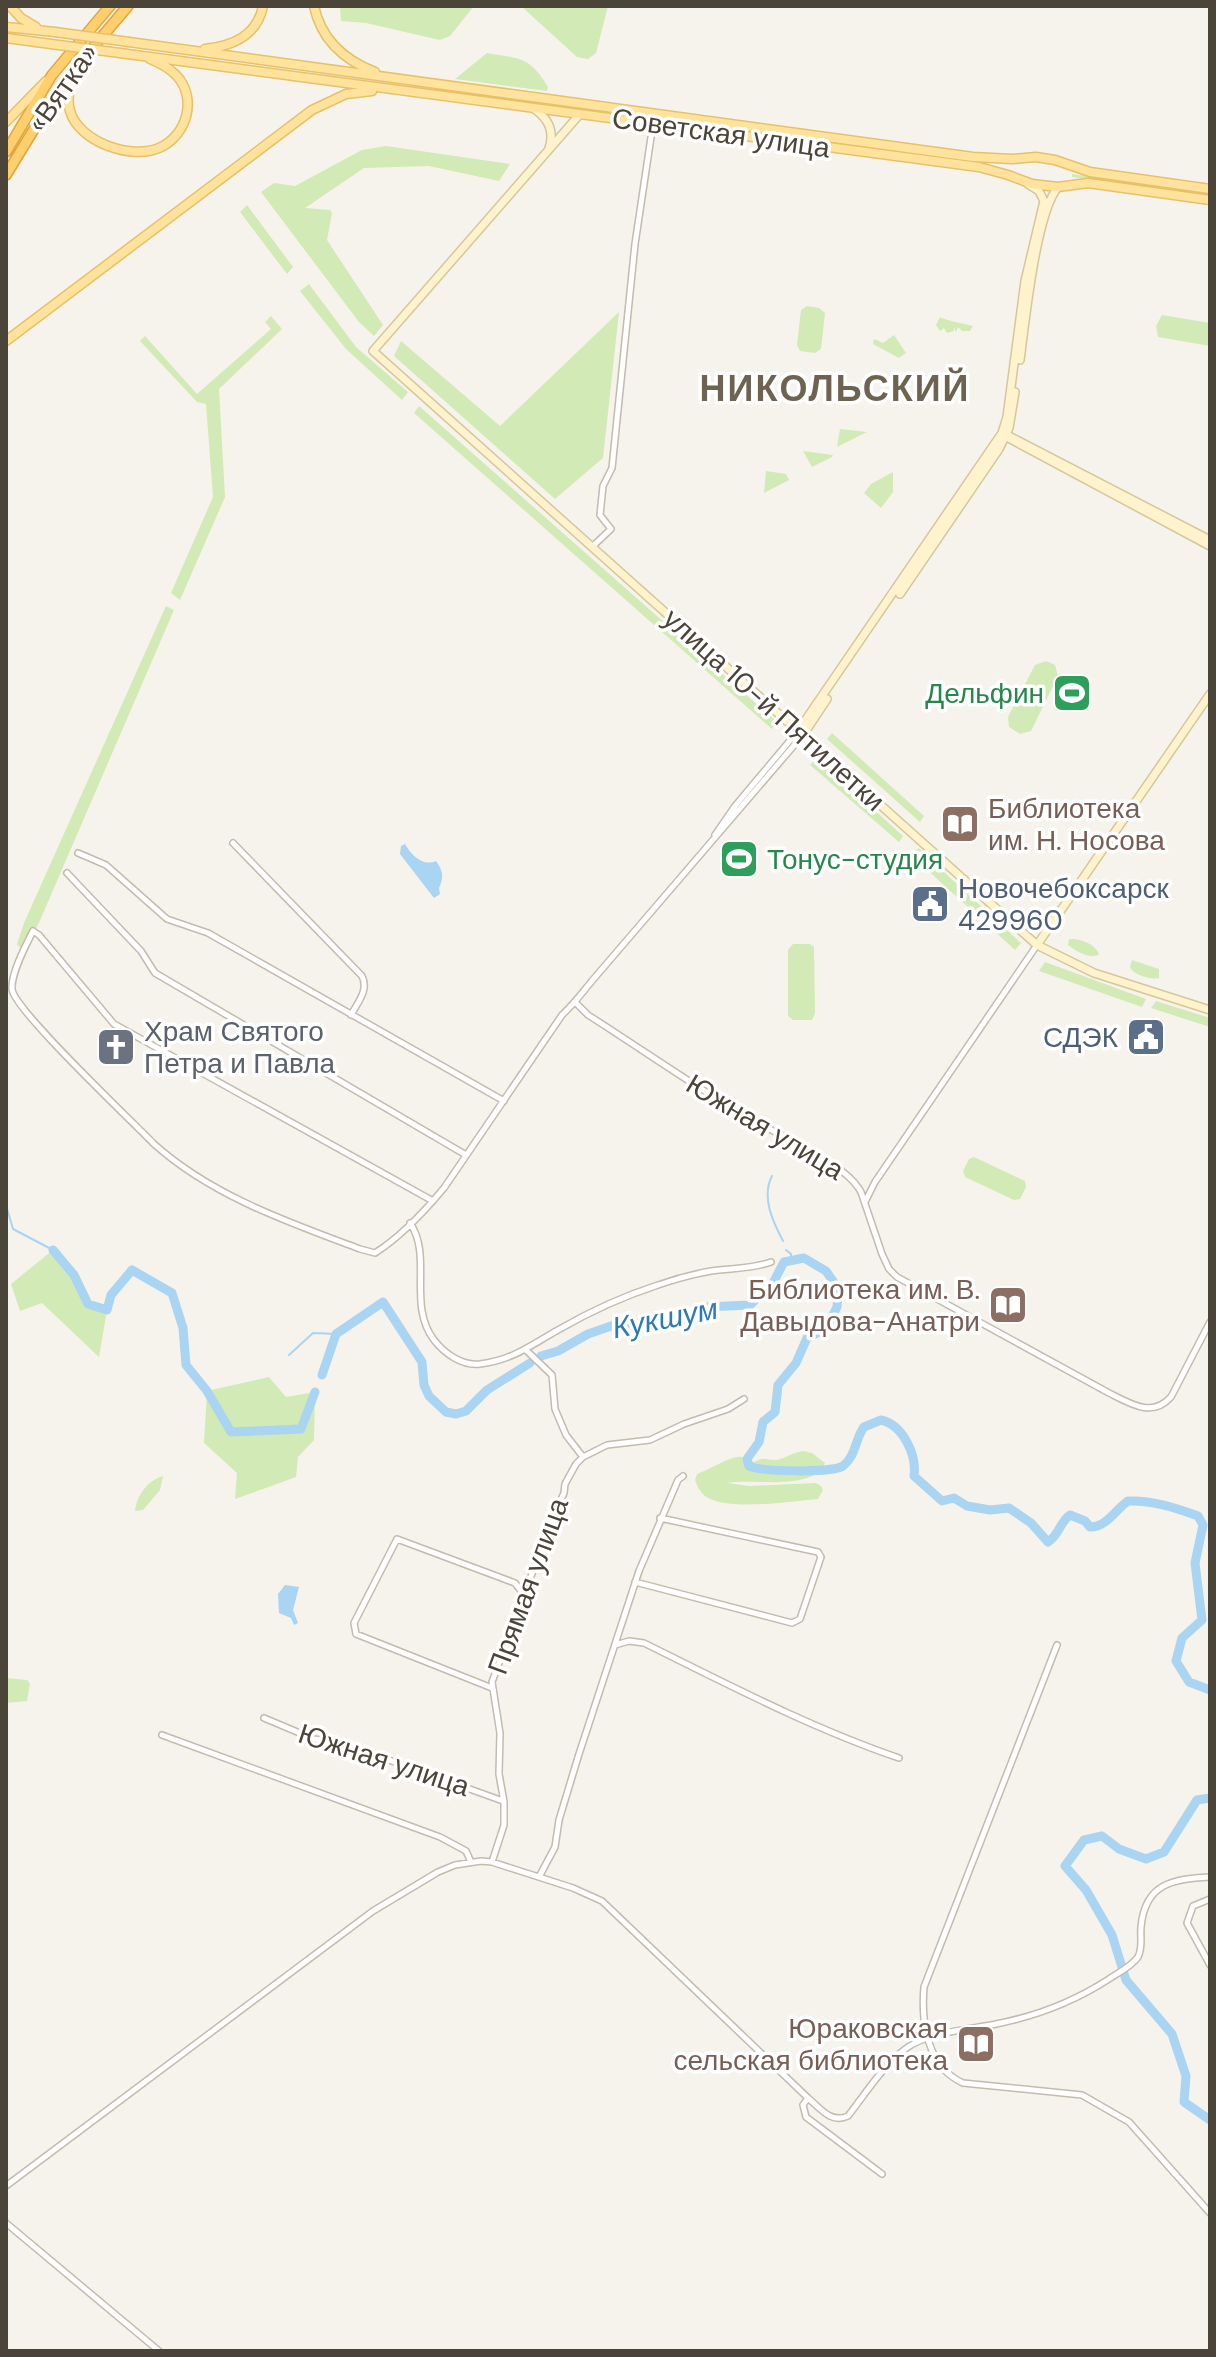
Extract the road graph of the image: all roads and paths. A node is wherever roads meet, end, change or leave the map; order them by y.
1 (10, 6) edge
2 (128, 6) edge
3 (263, 6) edge
4 (314, 6) edge
5 (109, 7) edge
6 (6, 27) edge
7 (44, 31) junction
8 (6, 38) edge
9 (191, 51) junction
10 (142, 56) junction
11 (76, 66) junction
12 (52, 75) junction
13 (395, 78) junction
14 (394, 90) junction
15 (588, 104) junction
16 (531, 107) junction
17 (580, 114) junction
18 (6, 122) edge
19 (653, 124) junction
20 (547, 151) junction
21 (6, 152) edge
22 (1023, 158) junction
23 (1066, 164) junction
24 (6, 175) edge
25 (1023, 181) junction
26 (1060, 186) junction
27 (1210, 189) edge
28 (1210, 200) edge
29 (1022, 321) junction
30 (6, 341) edge
31 (1005, 435) junction
32 (1210, 543) edge
33 (592, 547) junction
34 (1210, 694) edge
35 (800, 733) junction
36 (233, 843) dead end
37 (78, 853) dead end
38 (67, 873) dead end
39 (1037, 945) junction
40 (577, 1004) junction
41 (1210, 1010) edge
42 (351, 1015) junction
43 (504, 1101) junction
44 (466, 1155) junction
45 (875, 1182) junction
46 (857, 1185) junction
47 (433, 1201) junction
48 (865, 1202) junction
49 (410, 1223) junction
50 (771, 1262) dead end
51 (1210, 1322) edge
52 (527, 1351) junction
53 (744, 1399) dead end
54 (583, 1457) junction
55 (683, 1476) dead end
56 (660, 1518) junction
57 (529, 1581) junction
58 (635, 1582) junction
59 (515, 1583) junction
60 (524, 1595) junction
61 (1057, 1645) dead end
62 (614, 1646) junction
63 (492, 1688) junction
64 (264, 1718) dead end
65 (162, 1735) dead end
66 (899, 1758) dead end
67 (504, 1802) junction
68 (471, 1862) junction
69 (492, 1862) junction
70 (539, 1877) junction
71 (1210, 1877) edge
72 (1210, 1899) edge
73 (1210, 1965) edge
74 (926, 2039) junction
75 (808, 2098) junction
76 (882, 2174) dead end
77 (6, 2186) edge
78 (1210, 2213) edge
79 (6, 2223) edge
80 (159, 2351) edge

1 - 7 main road
2 - 11 highway, «Вятка»
3 - 9 main road
4 - 13 main road
5 - 12 highway, «Вятка»
6 - 7 main road
7 - 9 main road, bridge
8 - 10 main road, bridge
9 - 13 main road
10 - 11 main road
10 - 14 main road
11 - 24 highway, «Вятка»
12 - 18 main road
12 - 21 highway, «Вятка»
13 - 15 main road, Советская улица
14 - 16 main road, Советская улица
14 - 30 main road
15 - 17 main road
15 - 22 main road, Советская улица
16 - 17 main road, Советская улица
16 - 20 main road
17 - 19 main road, Советская улица
17 - 20 main road
19 - 25 main road, Советская улица
19 - 33 street
20 - 33 main road, улица 10-й Пятилетки
22 - 23 main road, Советская улица
22 - 25 main road
23 - 26 main road
23 - 27 main road
25 - 26 main road, Советская улица
25 - 29 main road
26 - 28 main road
26 - 29 main road
29 - 31 main road
31 - 32 main road
31 - 35 main road
33 - 35 main road, улица 10-й Пятилетки
34 - 39 main road
35 - 39 main road, улица 10-й Пятилетки
35 - 40 street
36 - 42 street
37 - 42 street
38 - 44 street
39 - 41 main road, улица 10-й Пятилетки
39 - 45 street
40 - 43 street
40 - 46 street, Южная улица
42 - 43 street
43 - 44 street
44 - 47 street
45 - 46 street
45 - 48 street
46 - 48 street, Южная улица
47 - 49 street
47 - 49 street
48 - 51 street, Южная улица
49 - 52 street
50 - 52 street
52 - 54 street
53 - 54 street
54 - 57 street, Прямая улица
55 - 56 street
56 - 58 street
56 - 58 street
57 - 59 street
57 - 60 street, Прямая улица
58 - 62 street
59 - 60 street
59 - 63 street
60 - 63 street, Прямая улица
61 - 74 street
62 - 66 street
62 - 70 street
63 - 67 street, Прямая улица
64 - 67 street, Южная улица
65 - 68 street
67 - 69 street, Прямая улица
68 - 69 street
68 - 77 street
69 - 70 street
70 - 75 street
71 - 74 street
72 - 73 street
74 - 75 street
74 - 78 street
75 - 76 street
79 - 80 street

